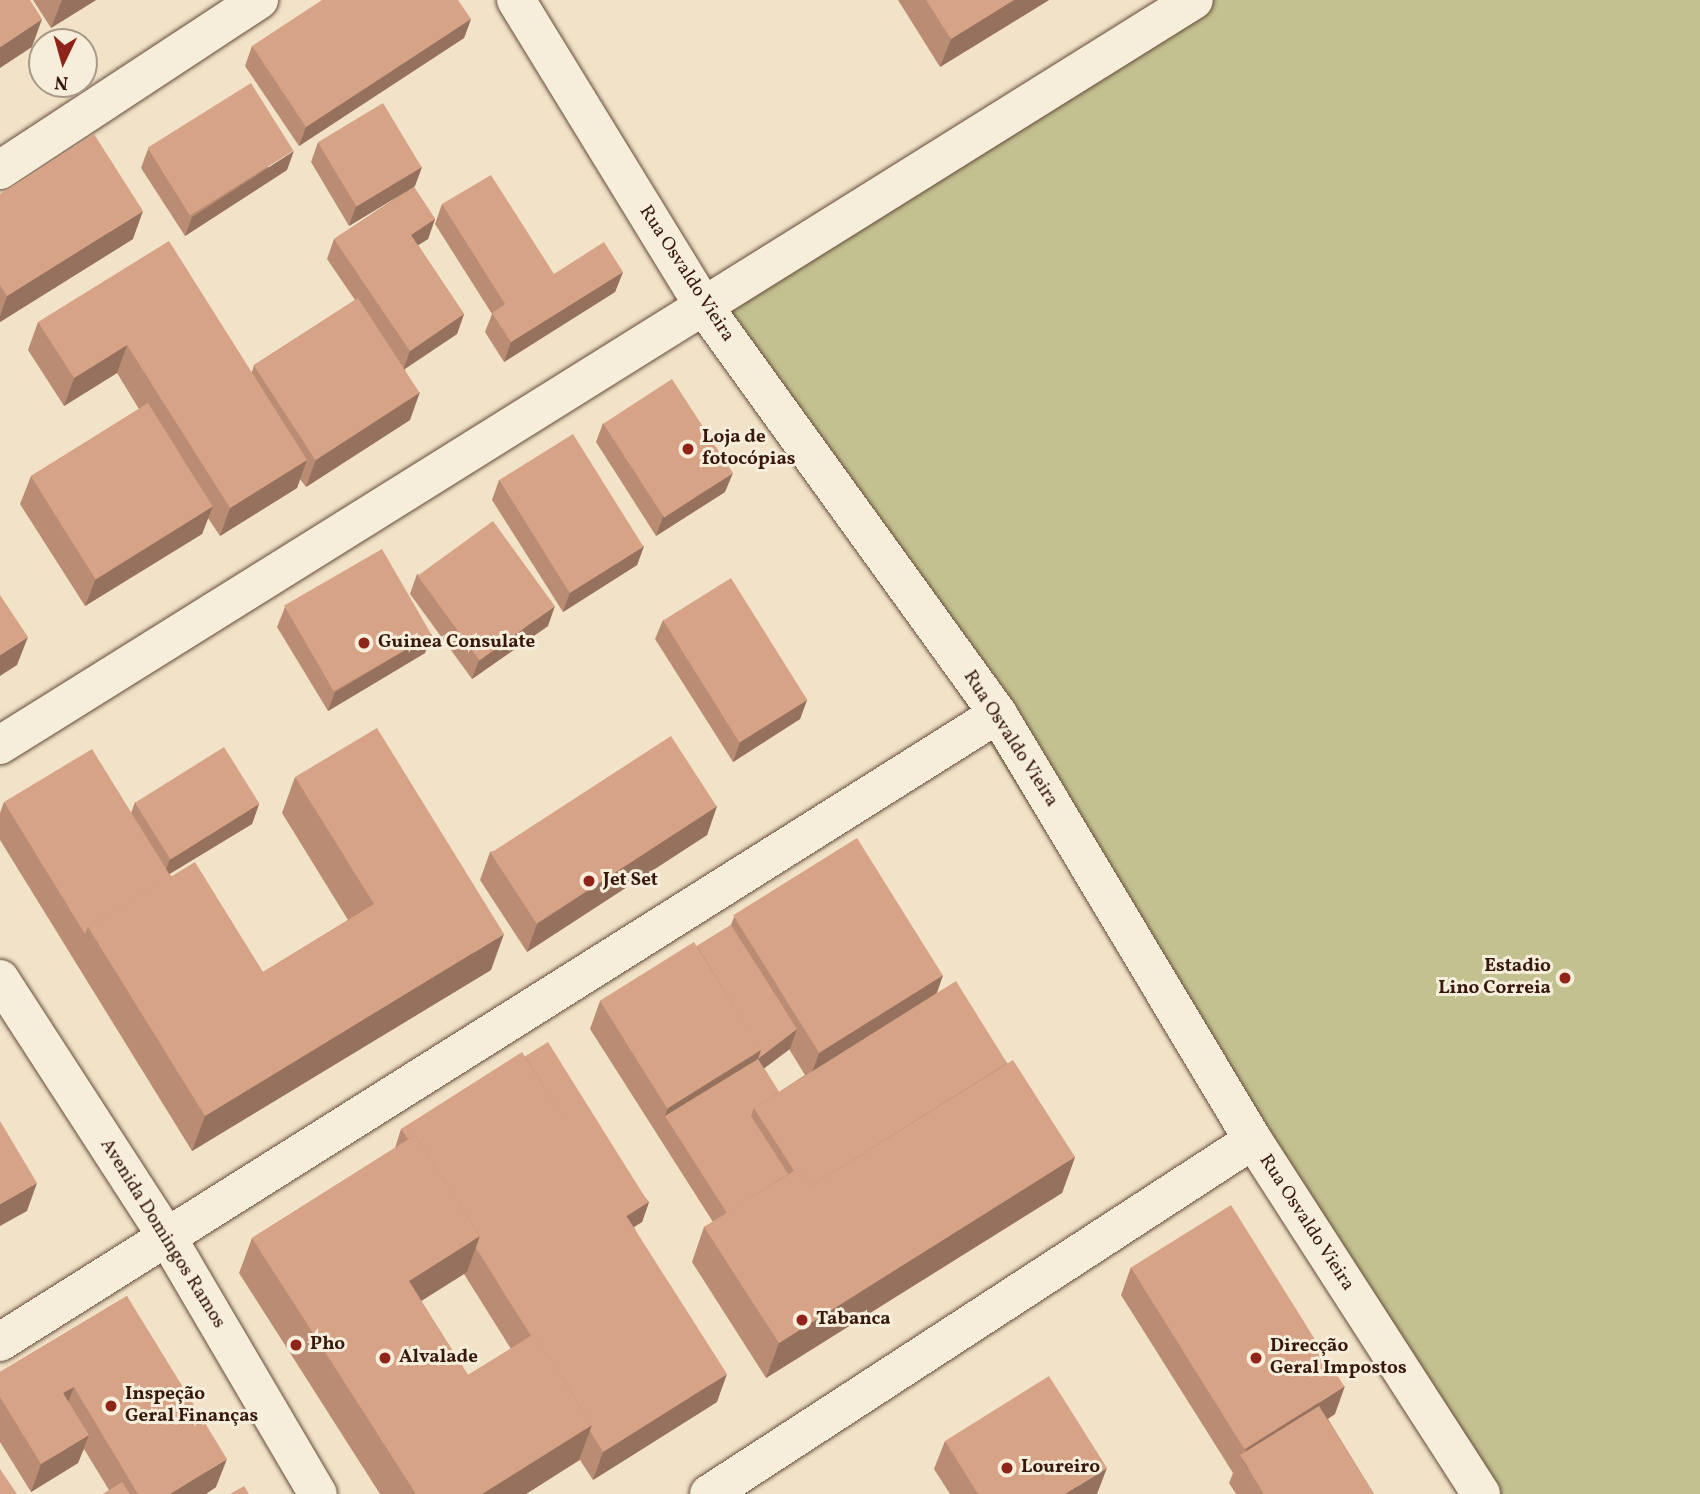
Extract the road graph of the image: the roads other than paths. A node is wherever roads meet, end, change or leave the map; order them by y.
1 (259, 0) edge
2 (516, 0) edge
3 (1194, 0) edge
4 (0, 170) edge
5 (702, 304) junction
6 (998, 714) junction
7 (0, 745) edge
8 (0, 979) edge
9 (1254, 1140) junction
10 (167, 1237) junction
11 (0, 1342) edge
12 (318, 1494) edge
13 (709, 1494) edge
14 (1481, 1494) edge

1 - 4 street
2 - 5 street, Rua Osvaldo Vieira
3 - 5 street
5 - 6 street, Rua Osvaldo Vieira
5 - 7 street
6 - 9 street, Rua Osvaldo Vieira
6 - 10 street
8 - 10 street, Avenida Domingos Ramos
9 - 13 street
9 - 14 street, Rua Osvaldo Vieira
10 - 11 street
10 - 12 street, Avenida Domingos Ramos

